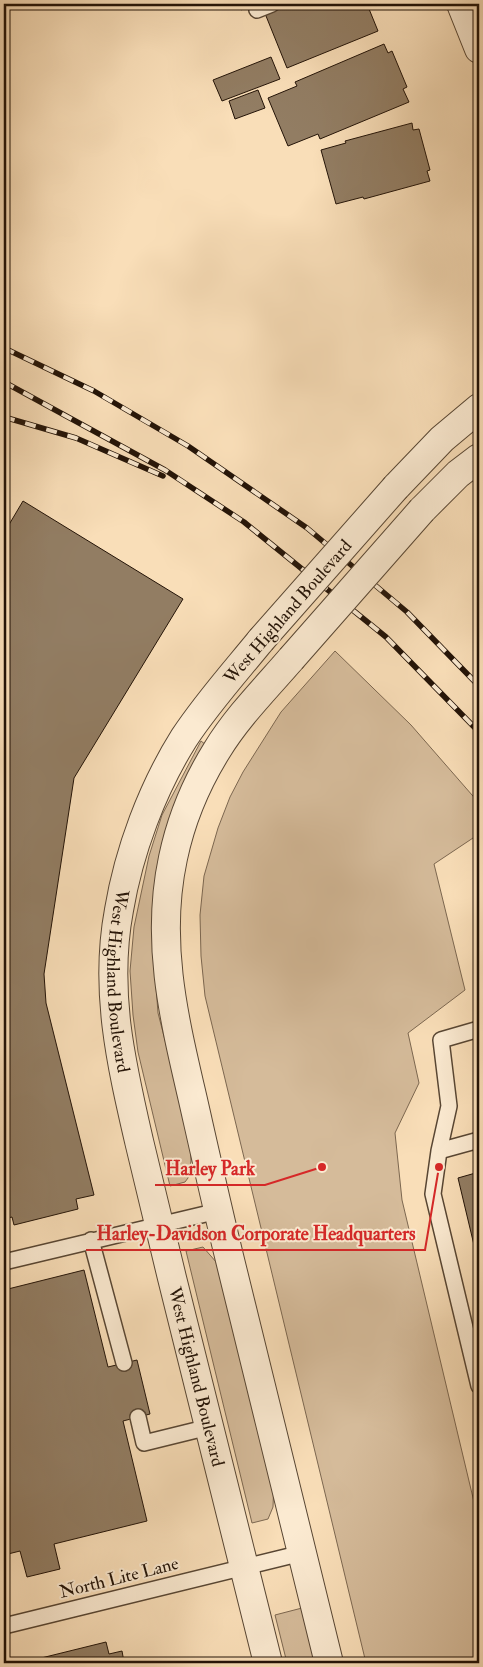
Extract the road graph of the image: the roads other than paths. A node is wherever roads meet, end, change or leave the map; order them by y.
1 (272, 4) edge
2 (461, 4) edge
3 (257, 10) dead end
4 (479, 49) edge
5 (479, 408) edge
6 (479, 458) edge
7 (479, 1029) edge
8 (479, 1140) edge
9 (439, 1151) junction
10 (218, 1210) junction
11 (159, 1224) junction
12 (91, 1240) junction
13 (4, 1262) edge
14 (124, 1363) dead end
15 (479, 1386) edge
16 (138, 1417) dead end
17 (209, 1427) junction
18 (302, 1553) junction
19 (244, 1567) junction
20 (4, 1626) edge
21 (268, 1663) edge
22 (329, 1663) edge

1 - 3 lane
2 - 4 street
5 - 11 street, West Highland Boulevard, bridge
6 - 10 street, West Highland Boulevard, bridge
7 - 9 lane
8 - 9 lane
9 - 15 lane
10 - 11 lane
10 - 18 street, West Highland Boulevard
11 - 12 lane
11 - 17 street, West Highland Boulevard
12 - 13 lane
12 - 14 lane
16 - 17 lane
17 - 19 street, West Highland Boulevard
18 - 19 lane, North Lite Lane
18 - 22 street, West Highland Boulevard
19 - 20 lane, North Lite Lane
19 - 21 street, West Highland Boulevard

